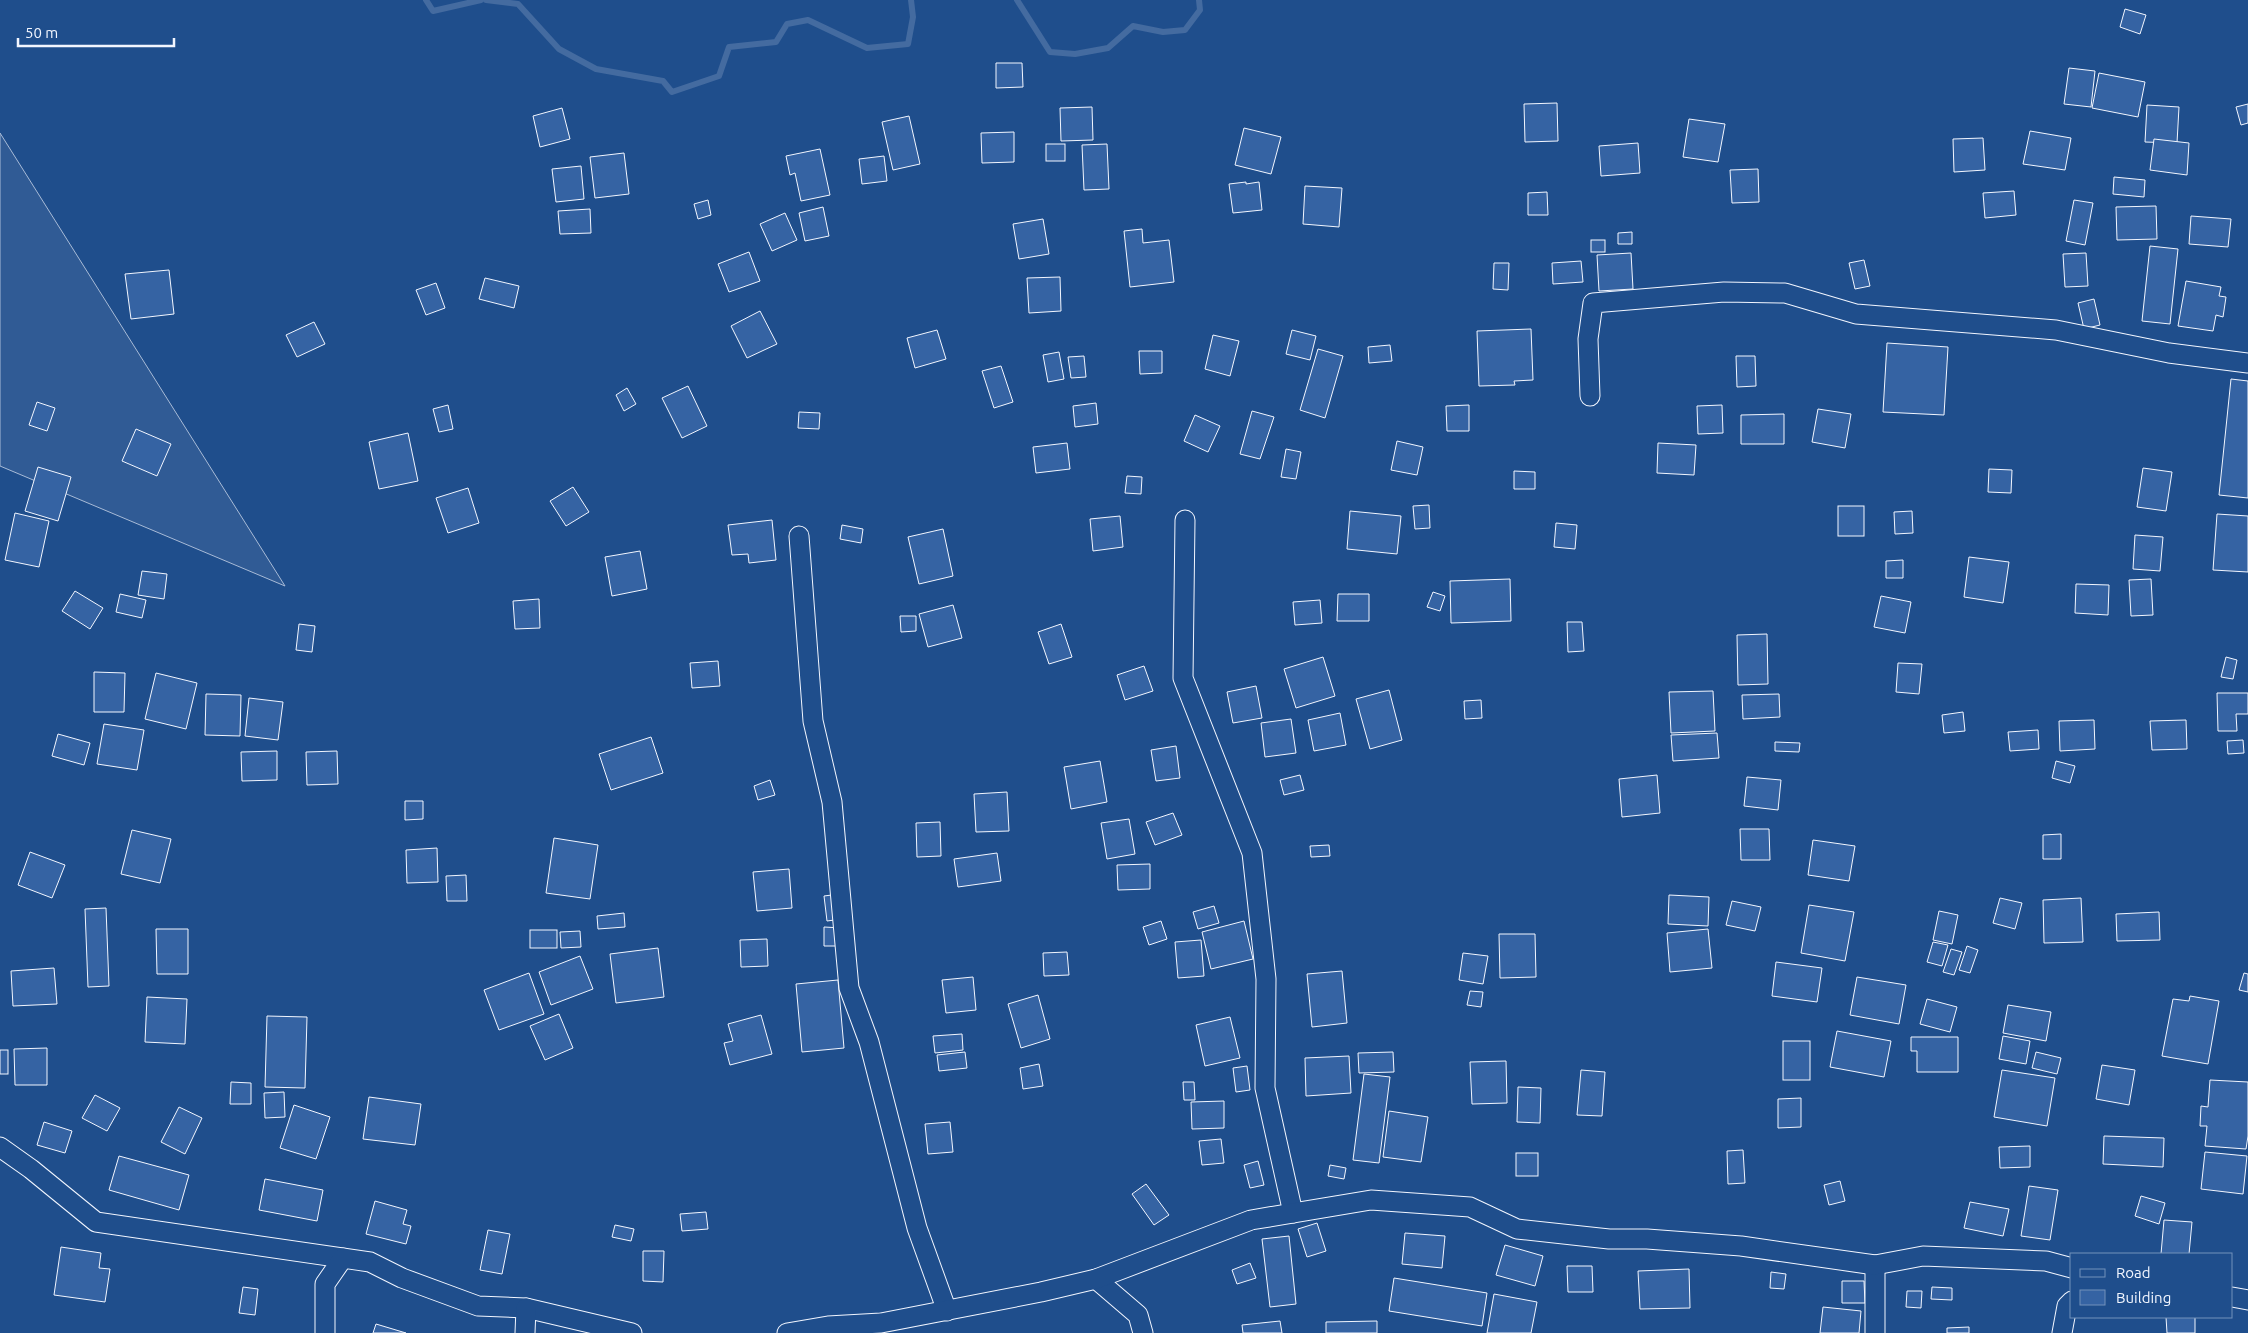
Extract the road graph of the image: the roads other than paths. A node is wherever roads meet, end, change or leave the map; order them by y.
1 (2248, 363) edge
2 (1590, 396) dead end
3 (1185, 520) dead end
4 (799, 536) dead end
5 (0, 1134) edge
6 (7, 1151) edge
7 (1294, 1212) junction
8 (343, 1258) junction
9 (1875, 1265) junction
10 (2070, 1267) edge
11 (1096, 1279) junction
12 (2233, 1297) edge
13 (2248, 1300) edge
14 (2070, 1303) edge
15 (526, 1308) junction
16 (947, 1311) junction
17 (824, 1330) edge
18 (325, 1333) edge
19 (525, 1333) edge
20 (632, 1333) edge
21 (787, 1333) edge
22 (1143, 1333) edge
23 (1875, 1333) edge
24 (2062, 1333) edge

1 - 2 street
3 - 7 street
4 - 16 street
5 - 6 street
6 - 8 street
7 - 9 street
7 - 11 street
8 - 15 street
8 - 18 street
9 - 10 street
9 - 23 street
11 - 16 street
11 - 22 street
12 - 13 street
14 - 24 street
15 - 19 street
15 - 20 street
16 - 17 street
17 - 21 street

